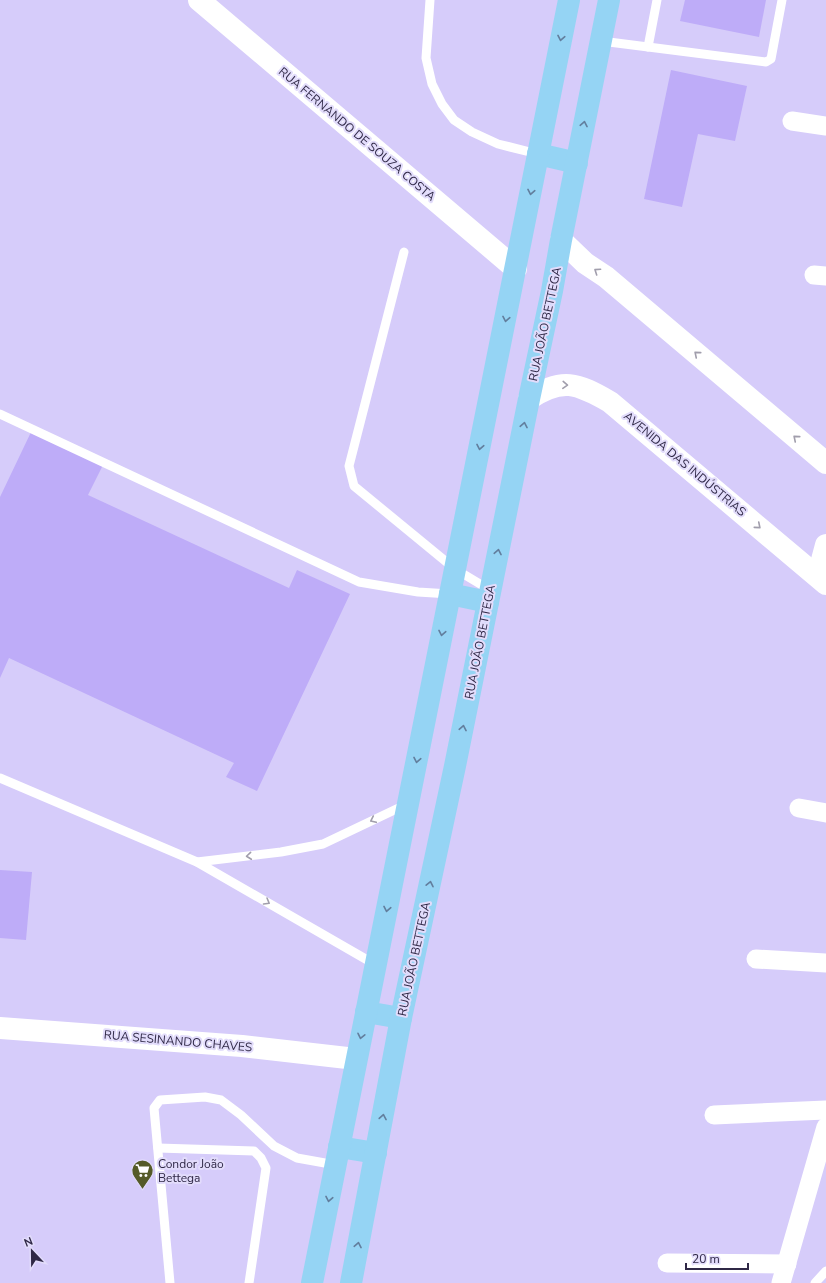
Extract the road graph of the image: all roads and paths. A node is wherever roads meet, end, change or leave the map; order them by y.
1 (199, 0) edge
2 (430, 0) edge
3 (569, 0) edge
4 (610, 0) edge
5 (657, 0) edge
6 (782, 0) edge
7 (601, 41) junction
8 (648, 46) junction
9 (792, 121) dead end
10 (826, 126) edge
11 (538, 154) junction
12 (577, 163) junction
13 (561, 240) junction
14 (404, 252) dead end
15 (516, 269) junction
16 (529, 399) junction
17 (0, 414) edge
18 (826, 463) edge
19 (826, 545) edge
20 (455, 569) junction
21 (823, 581) edge
22 (450, 594) junction
23 (490, 596) junction
24 (0, 778) edge
25 (408, 803) junction
26 (799, 808) dead end
27 (826, 813) edge
28 (197, 862) junction
29 (756, 958) dead end
30 (826, 963) edge
31 (376, 965) junction
32 (366, 1012) junction
33 (401, 1018) junction
34 (0, 1028) edge
35 (356, 1059) junction
36 (826, 1110) edge
37 (714, 1115) dead end
38 (826, 1127) edge
39 (158, 1148) junction
40 (376, 1153) junction
41 (337, 1156) junction
42 (667, 1263) dead end
43 (787, 1264) junction
44 (826, 1271) edge
45 (170, 1283) edge
46 (250, 1283) edge
47 (312, 1283) edge
48 (351, 1283) edge
49 (781, 1283) edge
50 (815, 1283) edge

1 - 15 street, RUA FERNANDO DE SOUZA COSTA
2 - 11 lane
3 -> 11 main road
4 - 7 main road, RUA JOÃO BETTEGA
5 - 8 lane
6 - 8 lane
7 - 8 lane
12 -> 7 main road, RUA JOÃO BETTEGA
9 - 10 street
11 - 12 main road
11 -> 15 main road
12 - 13 main road, RUA JOÃO BETTEGA
13 - 16 main road, RUA JOÃO BETTEGA
18 -> 13 street
14 - 20 lane
15 -> 20 main road
16 -> 21 street, AVENIDA DAS INDÚSTRIAS
23 -> 16 main road, RUA JOÃO BETTEGA
17 - 22 lane
19 - 21 street
20 - 22 main road
20 - 23 lane
22 - 23 main road
22 -> 25 main road
33 -> 23 main road, RUA JOÃO BETTEGA
24 - 28 lane
25 -> 28 lane
25 -> 31 main road
26 - 27 street
28 -> 31 lane
29 - 30 street
31 - 32 main road
32 - 33 main road
32 -> 35 main road
40 -> 33 main road, RUA JOÃO BETTEGA
34 - 35 street, RUA SESINANDO CHAVES
35 - 41 main road
36 - 37 street
38 - 43 street
39 - 41 lane
39 - 45 lane
39 - 46 lane
40 - 41 main road
48 -> 40 main road, RUA JOÃO BETTEGA
41 -> 47 main road
42 - 43 street
43 - 49 street
44 - 50 lane

